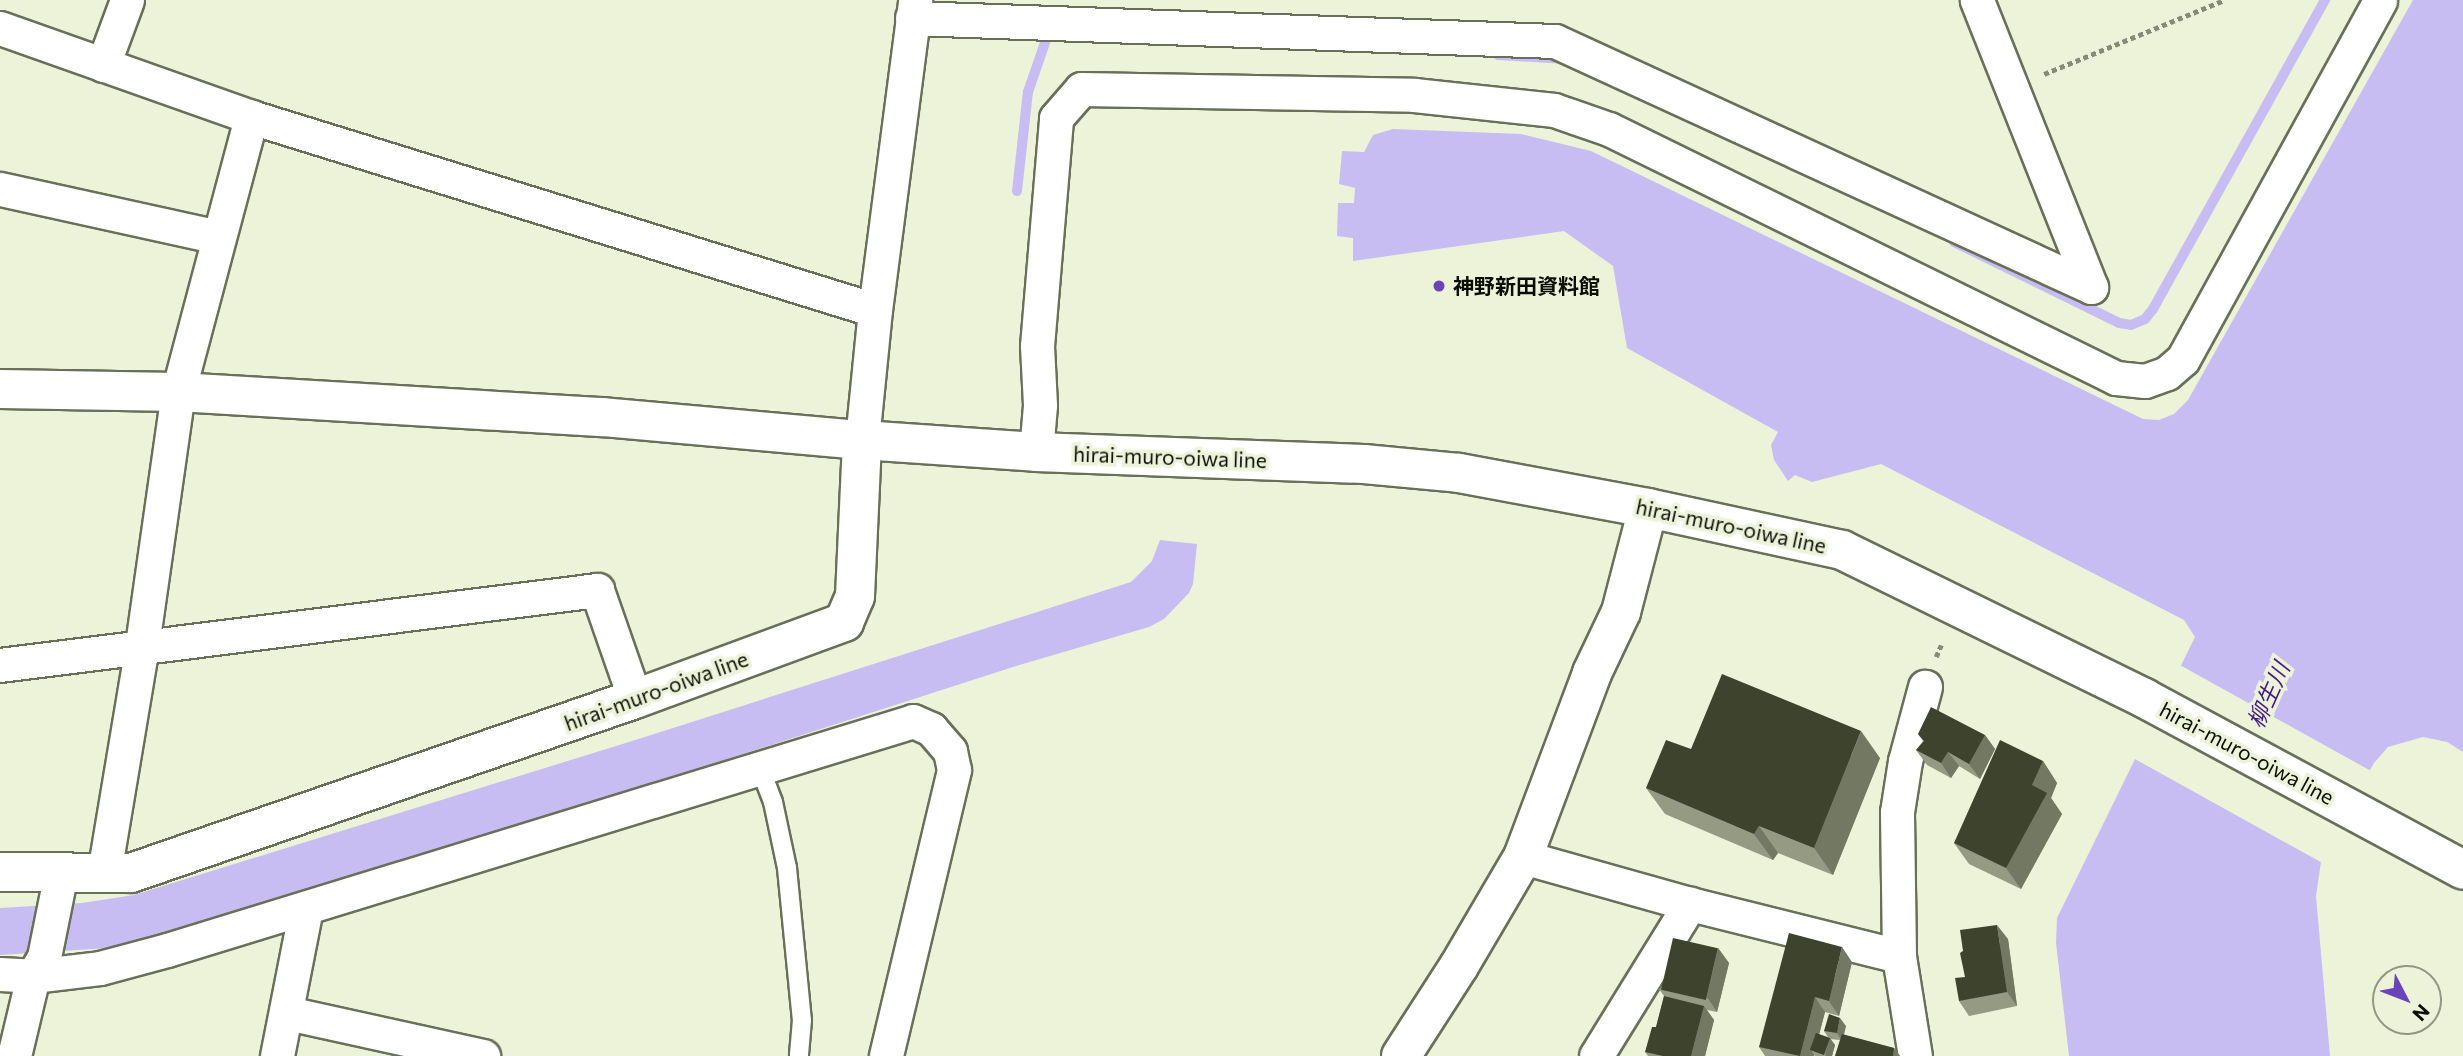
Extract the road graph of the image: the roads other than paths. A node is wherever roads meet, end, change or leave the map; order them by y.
1 (127, 0) edge
2 (1977, 0) edge
3 (2381, 0) edge
4 (914, 9) edge
5 (0, 28) edge
6 (103, 65) junction
7 (251, 117) junction
8 (0, 189) edge
9 (218, 237) junction
10 (875, 310) junction
11 (0, 389) edge
12 (178, 392) junction
13 (862, 440) junction
14 (1036, 452) junction
15 (1648, 508) junction
16 (142, 645) junction
17 (0, 665) edge
18 (1924, 687) dead end
19 (635, 699) junction
20 (760, 768) junction
21 (1523, 857) junction
22 (2463, 870) edge
23 (0, 872) edge
24 (104, 873) junction
25 (59, 885) junction
26 (1690, 904) junction
27 (306, 908) junction
28 (1899, 956) junction
29 (38, 967) junction
30 (0, 974) edge
31 (287, 1013) junction
32 (14, 1056) edge
33 (277, 1056) edge
34 (483, 1056) edge
35 (799, 1056) edge
36 (886, 1056) edge
37 (1401, 1056) edge
38 (1596, 1056) edge
39 (1915, 1056) edge

1 - 6 street
2 - 4 street
3 - 14 street
4 - 10 street
5 - 6 street
6 - 7 street
7 - 9 street
7 - 10 street
8 - 9 street
9 - 12 street
10 - 13 street
11 - 12 main road
12 - 13 main road
12 - 16 street
13 - 14 main road, hirai-muro-oiwa line
13 - 19 main road, hirai-muro-oiwa line
14 - 15 main road, hirai-muro-oiwa line
15 - 21 main road
15 - 22 main road, hirai-muro-oiwa line
16 - 17 street
16 - 19 street
16 - 24 street
18 - 28 street
19 - 24 main road, hirai-muro-oiwa line
20 - 27 street
20 - 35 lane
20 - 36 street
21 - 26 street
21 - 37 main road
23 - 25 main road, hirai-muro-oiwa line
24 - 25 main road, hirai-muro-oiwa line
25 - 29 street
26 - 28 street
26 - 38 street
27 - 29 street
27 - 31 street
28 - 39 street
29 - 30 street
29 - 32 street
31 - 33 street
31 - 34 street

